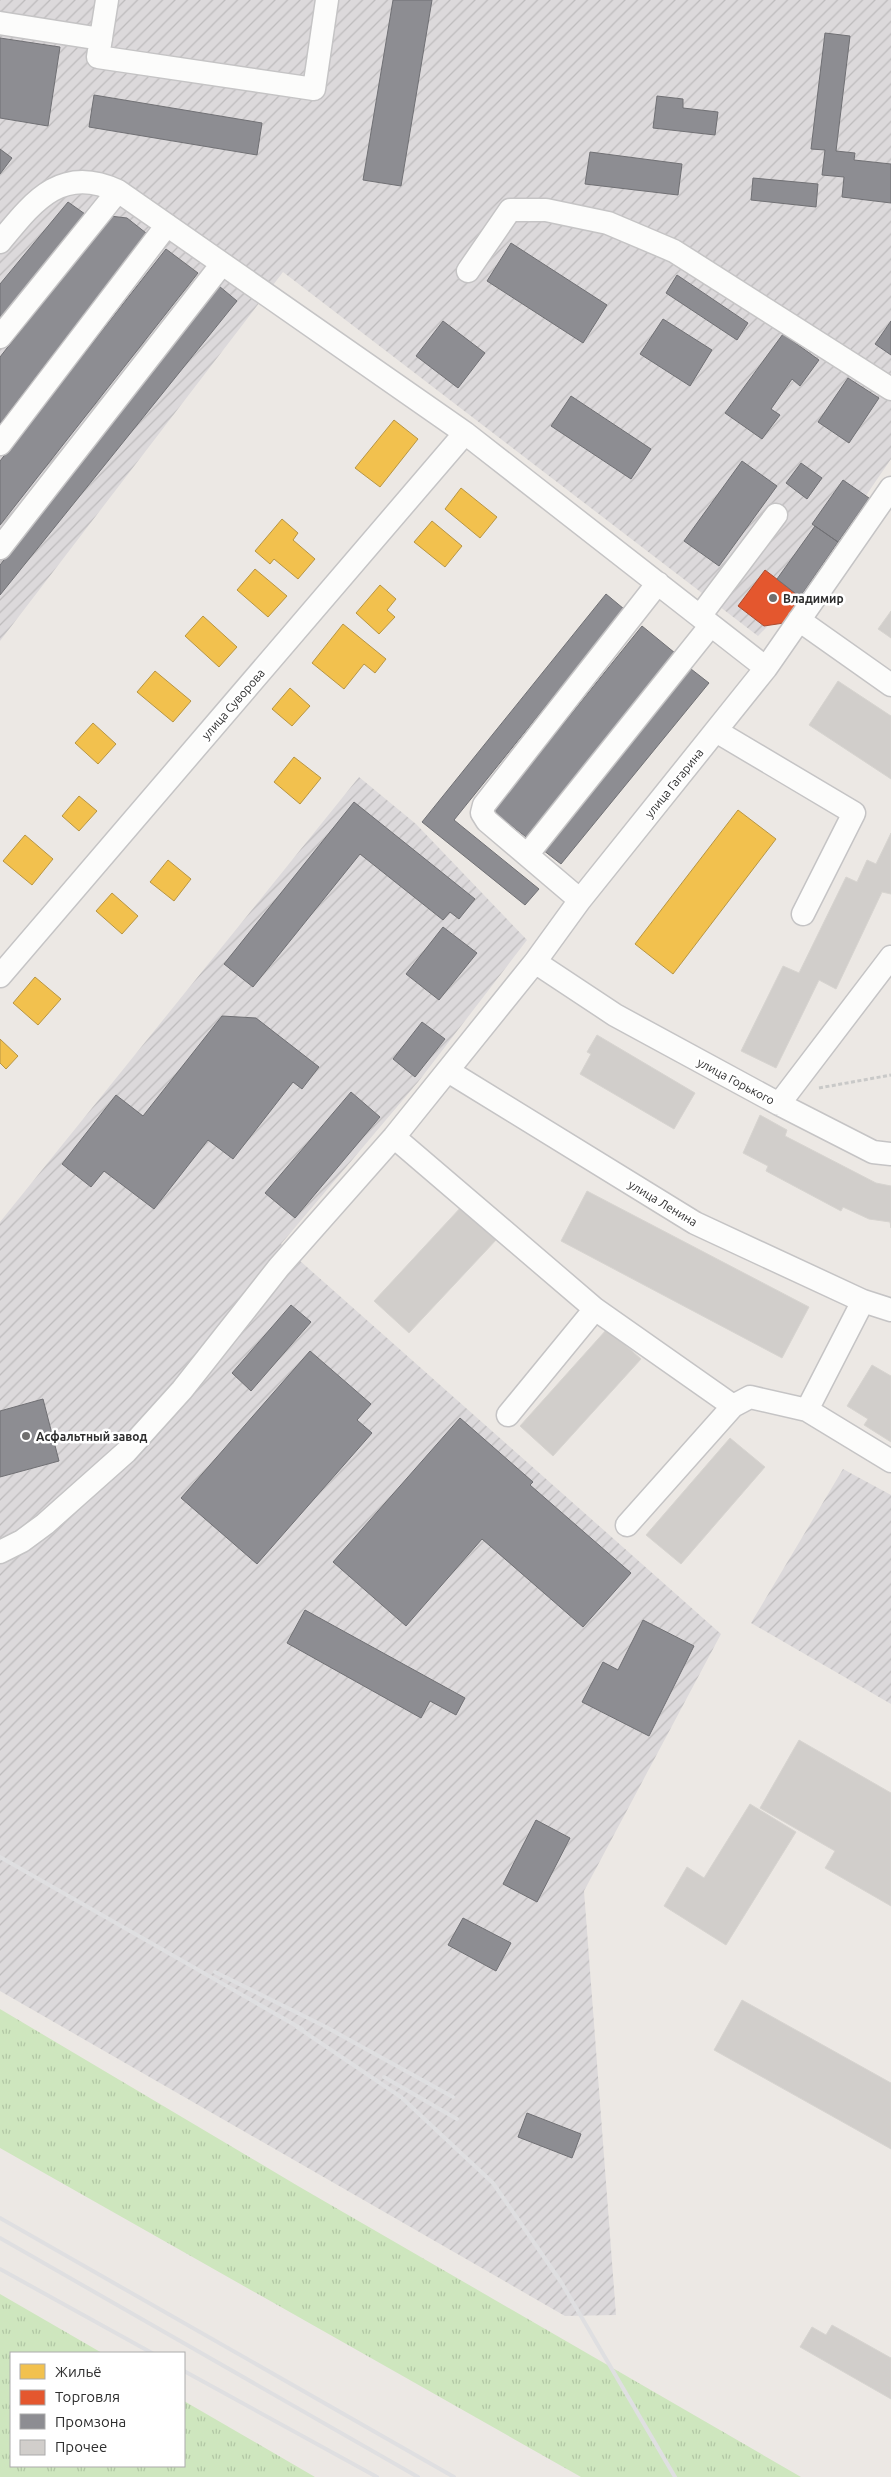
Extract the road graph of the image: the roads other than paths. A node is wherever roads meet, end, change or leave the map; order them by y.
1 (107, 0) edge
2 (327, 0) edge
3 (0, 23) edge
4 (101, 39) junction
5 (118, 191) junction
6 (167, 225) junction
7 (1, 238) edge
8 (222, 264) junction
9 (468, 271) dead end
10 (0, 337) edge
11 (891, 389) edge
12 (465, 433) junction
13 (0, 444) edge
14 (891, 488) edge
15 (776, 516) dead end
16 (0, 548) edge
17 (658, 583) junction
18 (799, 620) junction
19 (706, 621) junction
20 (766, 668) junction
21 (891, 685) edge
22 (716, 731) junction
23 (527, 855) junction
24 (580, 900) junction
25 (803, 914) dead end
26 (891, 957) edge
27 (535, 962) junction
28 (0, 976) edge
29 (448, 1071) junction
30 (779, 1104) junction
31 (394, 1137) junction
32 (891, 1154) edge
33 (863, 1301) junction
34 (595, 1310) junction
35 (891, 1310) edge
36 (733, 1406) junction
37 (807, 1410) junction
38 (508, 1415) dead end
39 (891, 1461) edge
40 (627, 1526) dead end
41 (0, 1552) edge

1 - 4 street
2 - 4 street
3 - 4 street
5 - 6 street
5 - 7 street
5 - 10 street
6 - 8 street
6 - 13 street
8 - 12 street
8 - 16 street
9 - 11 street
12 - 17 street
12 - 28 street, улица Суворова
14 - 18 street, улица Гагарина
15 - 19 street
17 - 19 street
17 - 23 street
18 - 20 street, улица Гагарина
18 - 21 street
19 - 20 street
19 - 23 street
20 - 22 street, улица Гагарина
22 - 24 street, улица Гагарина
22 - 25 street
23 - 24 street
24 - 27 street, улица Гагарина
26 - 30 street, улица Горького
27 - 29 street, улица Гагарина
27 - 30 street, улица Горького
29 - 31 street, улица Гагарина
29 - 33 street, улица Ленина
30 - 32 street
31 - 34 street
31 - 41 street, улица Гагарина
33 - 35 street, улица Ленина
33 - 37 street
34 - 36 street
34 - 38 street
36 - 37 street
36 - 40 street
37 - 39 street

